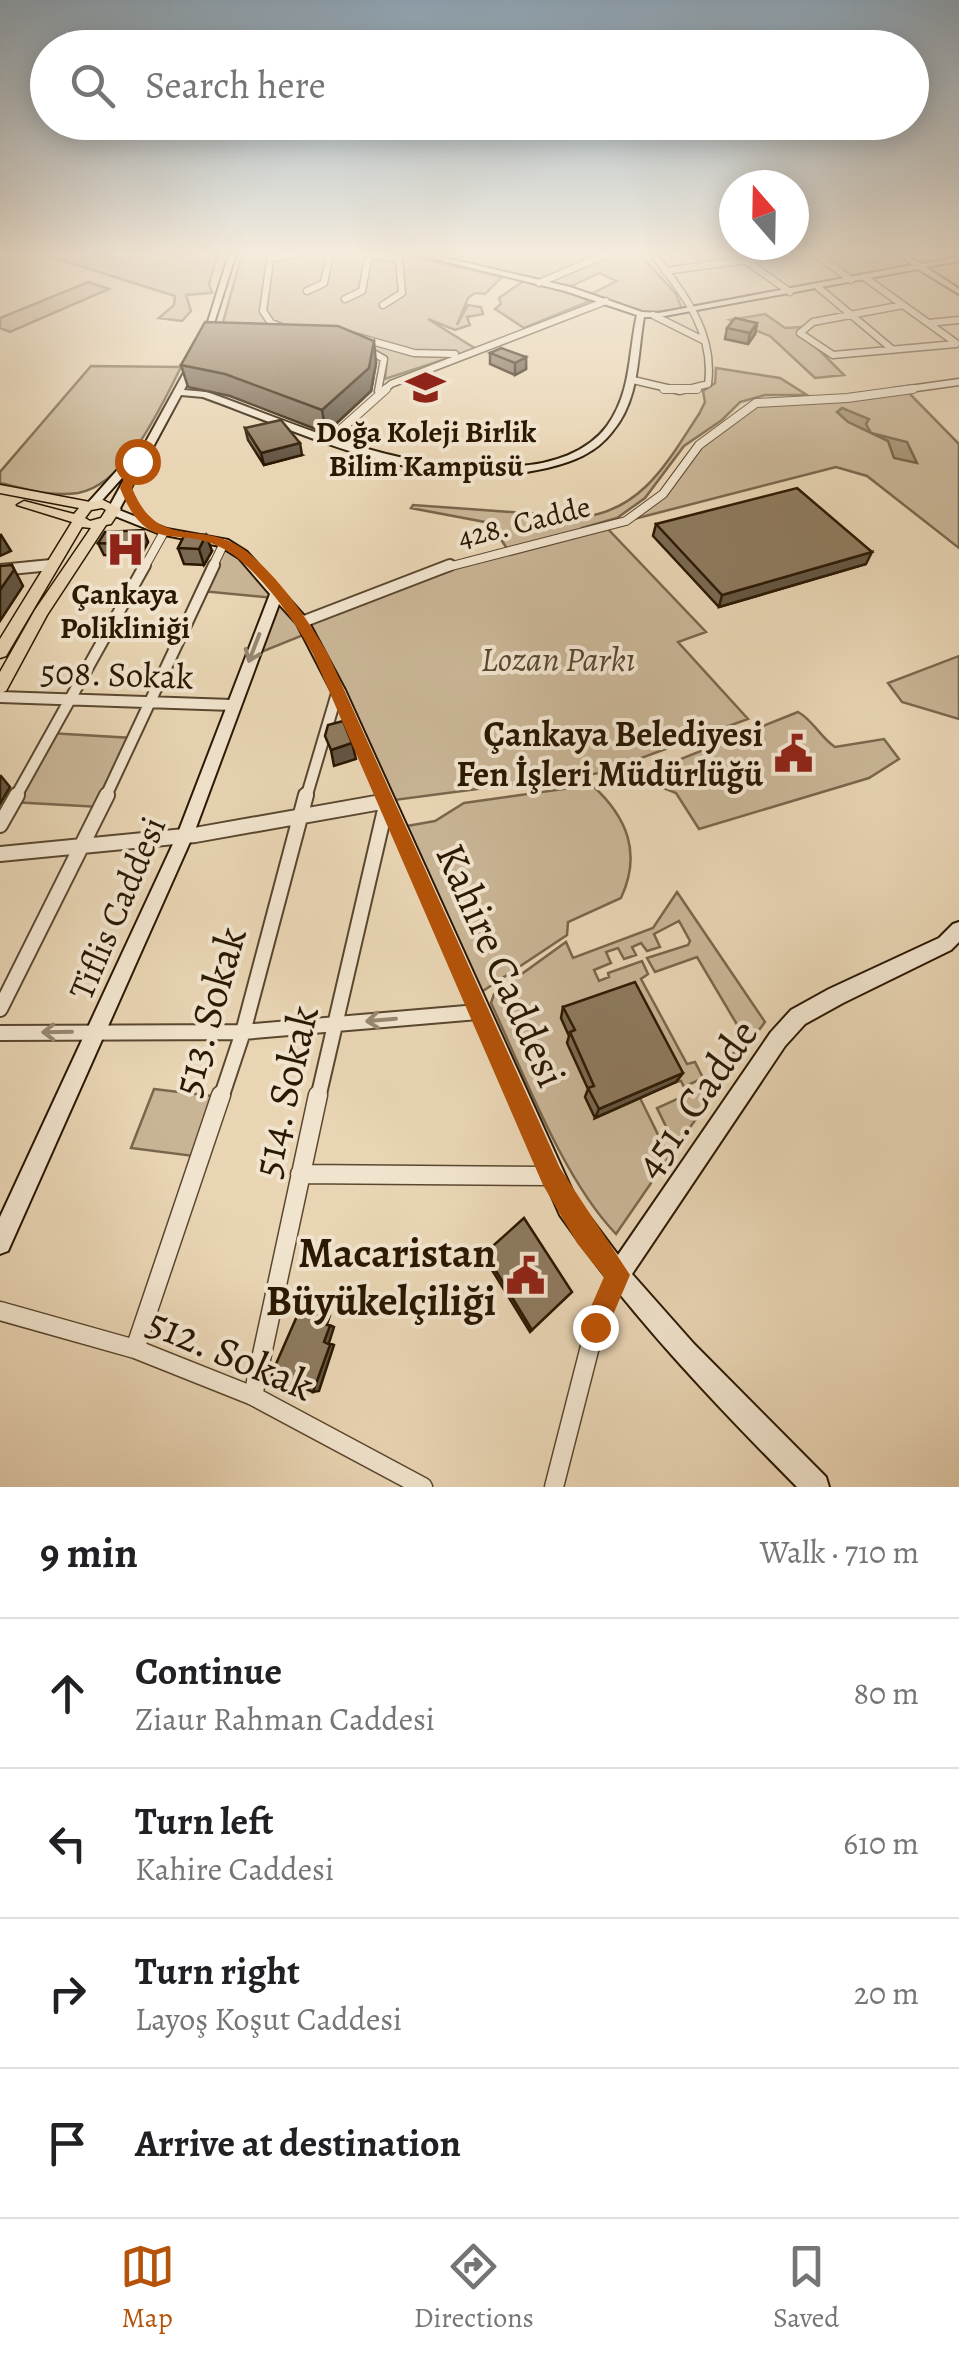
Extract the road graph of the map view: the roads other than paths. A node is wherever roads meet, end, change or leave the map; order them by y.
1 (210, 323) edge
2 (272, 323) edge
3 (550, 323) edge
4 (645, 323) edge
5 (667, 323) edge
6 (698, 323) edge
7 (811, 323) edge
8 (861, 323) edge
9 (928, 323) edge
10 (296, 330) edge
11 (206, 336) junction
12 (220, 336) edge
13 (703, 340) junction
14 (958, 344) edge
15 (473, 347) dead end
16 (892, 350) junction
17 (632, 380) junction
18 (959, 382) edge
19 (178, 392) junction
20 (378, 392) junction
21 (330, 439) junction
22 (137, 461) junction
23 (109, 486) junction
24 (126, 488) junction
25 (0, 489) edge
26 (0, 498) edge
27 (62, 501) junction
28 (91, 506) junction
29 (109, 516) junction
30 (78, 520) junction
31 (154, 530) junction
32 (128, 533) edge
33 (112, 536) edge
34 (68, 540) junction
35 (88, 543) junction
36 (224, 543) junction
37 (53, 565) junction
38 (0, 570) edge
39 (277, 592) junction
40 (302, 622) junction
41 (0, 652) edge
42 (0, 688) edge
43 (338, 690) junction
44 (0, 697) edge
45 (67, 700) junction
46 (148, 702) junction
47 (232, 705) junction
48 (388, 802) junction
49 (298, 818) junction
50 (0, 825) edge
51 (186, 833) junction
52 (82, 848) junction
53 (0, 854) edge
54 (959, 930) edge
55 (0, 1009) edge
56 (478, 1012) junction
57 (334, 1024) junction
58 (98, 1032) junction
59 (243, 1032) junction
60 (0, 1033) edge
61 (300, 1174) junction
62 (552, 1176) junction
63 (0, 1244) edge
64 (618, 1275) junction
65 (0, 1311) edge
66 (136, 1350) junction
67 (253, 1396) junction
68 (423, 1487) edge
69 (554, 1487) edge
70 (816, 1487) edge

1 - 11 main road
2 - 10 street
3 - 20 street
4 - 17 main road
5 - 13 street
6 - 13 street
7 - 16 street
8 - 16 street
9 - 14 street
11 - 12 street
11 - 19 main road
13 - 17 street
14 - 16 street
15 - 20 street
17 - 21 main road
18 - 40 street, 428. Cadde
19 - 21 main road
19 - 22 main road
20 - 21 street
22 - 23 main road
22 - 24 main road
23 - 27 main road
23 - 28 main road
24 - 29 main road
24 - 31 main road
25 - 27 main road
26 - 30 main road
27 - 28 main road
28 - 29 main road
28 - 30 main road
29 - 30 main road
29 - 31 main road
29 - 35 main road
30 - 34 main road
31 - 32 main road
31 - 36 main road
31 - 45 street
33 - 35 main road
34 - 35 main road
34 - 37 main road
35 - 42 main road
36 - 39 main road, Kahire Caddesi
36 - 46 street
37 - 38 street
37 - 41 main road
39 - 40 main road, Kahire Caddesi
39 -> 47 main road, Tiflis Caddesi
40 - 43 main road, Kahire Caddesi
43 - 48 main road, Kahire Caddesi
43 - 49 street, 513. Sokak
44 - 45 street, 508. Sokak
45 - 46 street, 508. Sokak
45 - 50 street
46 - 47 street, 508. Sokak
46 - 52 street
47 - 51 main road, Tiflis Caddesi
48 - 49 street
48 - 56 main road, Kahire Caddesi
48 - 57 street, 514. Sokak
49 - 51 street
49 - 59 street, 513. Sokak
51 - 52 street
51 - 58 main road, Tiflis Caddesi
52 - 53 street
52 - 55 street
54 - 64 main road, 451. Cadde
56 -> 57 street
56 - 62 main road, Kahire Caddesi
57 - 59 street
57 - 61 street, 514. Sokak
58 - 59 street
58 -> 60 street
58 - 63 main road, Tiflis Caddesi
59 - 66 street, 513. Sokak
61 - 62 street
61 - 67 street, 514. Sokak
62 - 64 main road, Kahire Caddesi
64 - 69 street
64 - 70 main road, Kahire Caddesi
65 - 66 street, 512. Sokak
66 - 67 street, 512. Sokak
67 - 68 street, 512. Sokak

